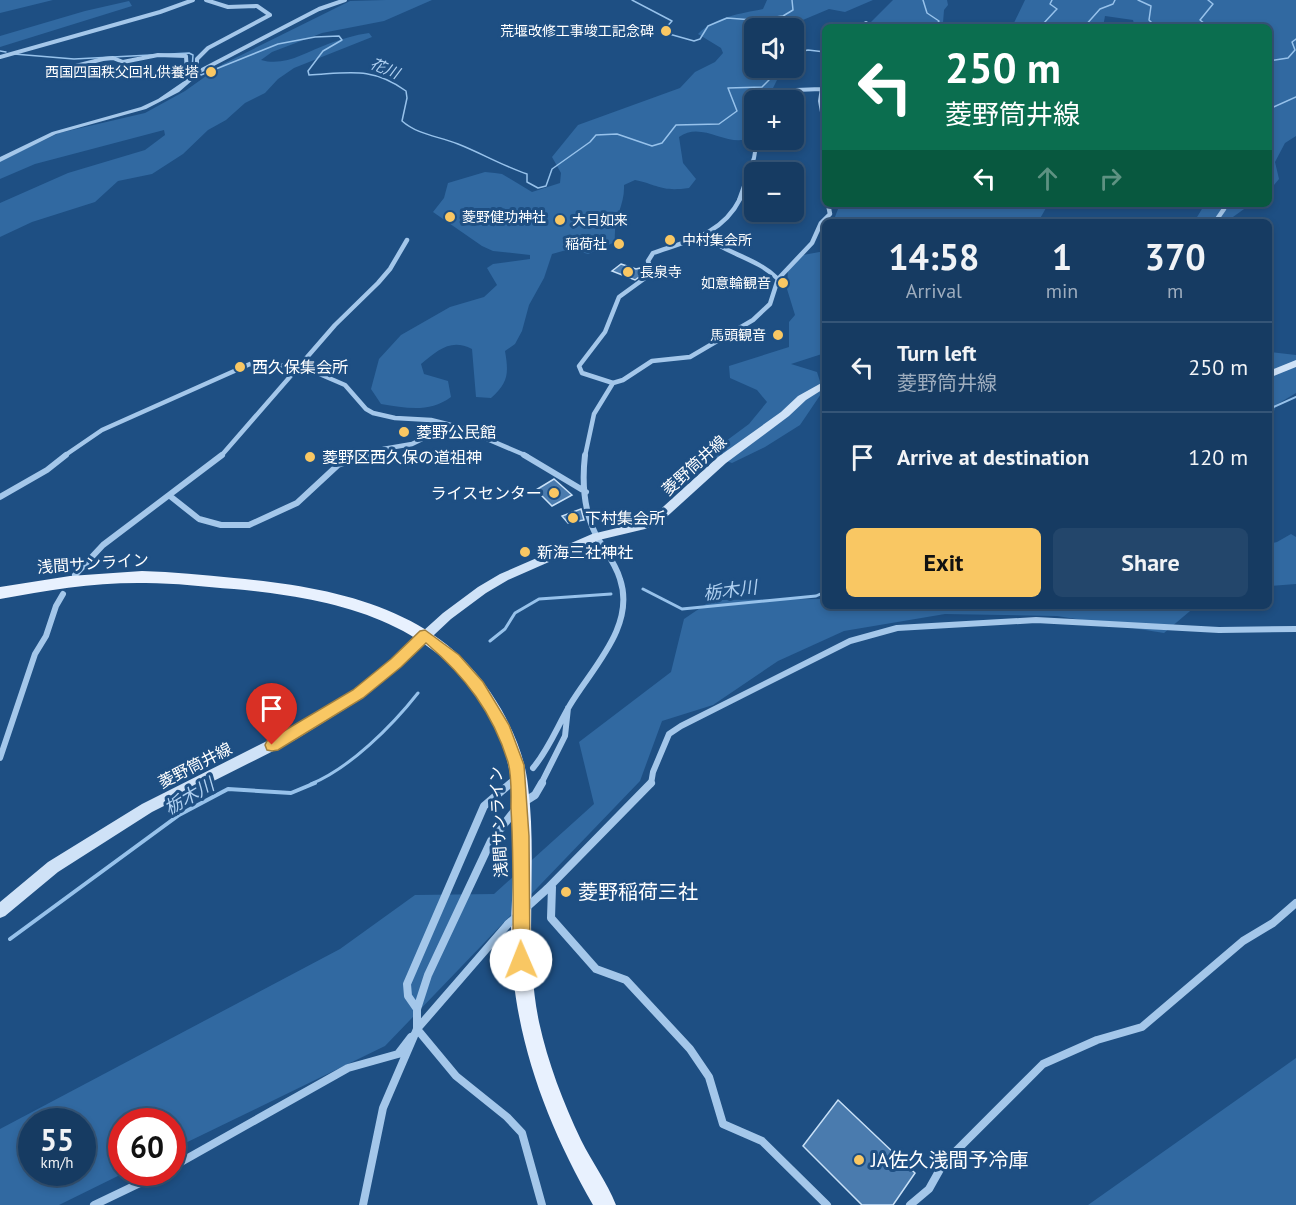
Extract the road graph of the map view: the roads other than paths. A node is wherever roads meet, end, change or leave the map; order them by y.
1 (193, 0) edge
2 (206, 0) edge
3 (345, 0) edge
4 (0, 57) edge
5 (64, 69) dead end
6 (200, 71) junction
7 (193, 77) junction
8 (822, 84) edge
9 (821, 89) junction
10 (796, 90) edge
11 (822, 112) edge
12 (755, 150) edge
13 (0, 160) edge
14 (1224, 209) dead end
15 (1217, 219) edge
16 (822, 222) edge
17 (704, 236) junction
18 (407, 240) dead end
19 (778, 279) junction
20 (1296, 363) edge
21 (301, 366) junction
22 (1272, 374) edge
23 (613, 383) junction
24 (822, 386) edge
25 (451, 425) junction
26 (586, 492) junction
27 (170, 496) junction
28 (0, 497) edge
29 (596, 537) junction
30 (75, 575) dead end
31 (0, 593) edge
32 (63, 594) dead end
33 (1296, 629) edge
34 (425, 635) junction
35 (568, 708) junction
36 (0, 758) edge
37 (533, 768) dead end
38 (513, 781) dead end
39 (519, 805) junction
40 (550, 888) junction
41 (1296, 903) edge
42 (0, 911) edge
43 (417, 1009) junction
44 (417, 1029) junction
45 (186, 1159) edge
46 (134, 1186) edge
47 (94, 1205) edge
48 (363, 1205) edge
49 (542, 1205) edge
50 (605, 1205) edge
51 (827, 1205) edge
52 (910, 1205) edge

1 - 4 street
2 - 6 street
3 - 6 street
5 - 7 street
6 - 7 street
7 - 13 street
8 - 9 street
9 - 10 street
9 - 11 street
12 - 17 street
14 - 15 street
16 - 19 street
17 - 19 street
17 - 23 street
18 - 21 street
19 - 23 street
20 - 22 main road
21 - 25 street
21 - 27 street
21 - 28 street
23 - 26 street
24 - 29 main road, 菱野筒井線
25 - 26 street
25 - 27 street
26 - 29 street
27 - 30 street
29 - 34 main road, 菱野筒井線
29 - 35 street
31 - 34 main road, 浅間サンライン
32 - 36 street
33 - 40 street
34 - 39 main road, 浅間サンライン
34 - 42 main road, 菱野筒井線
35 - 37 street
35 - 39 street
38 - 43 street
39 - 43 street
39 - 50 main road, 浅間サンライン
40 - 44 street, bridge
40 - 51 street
41 - 52 street
43 - 44 street
44 - 45 street
44 - 48 street
44 - 49 street
46 - 47 street

